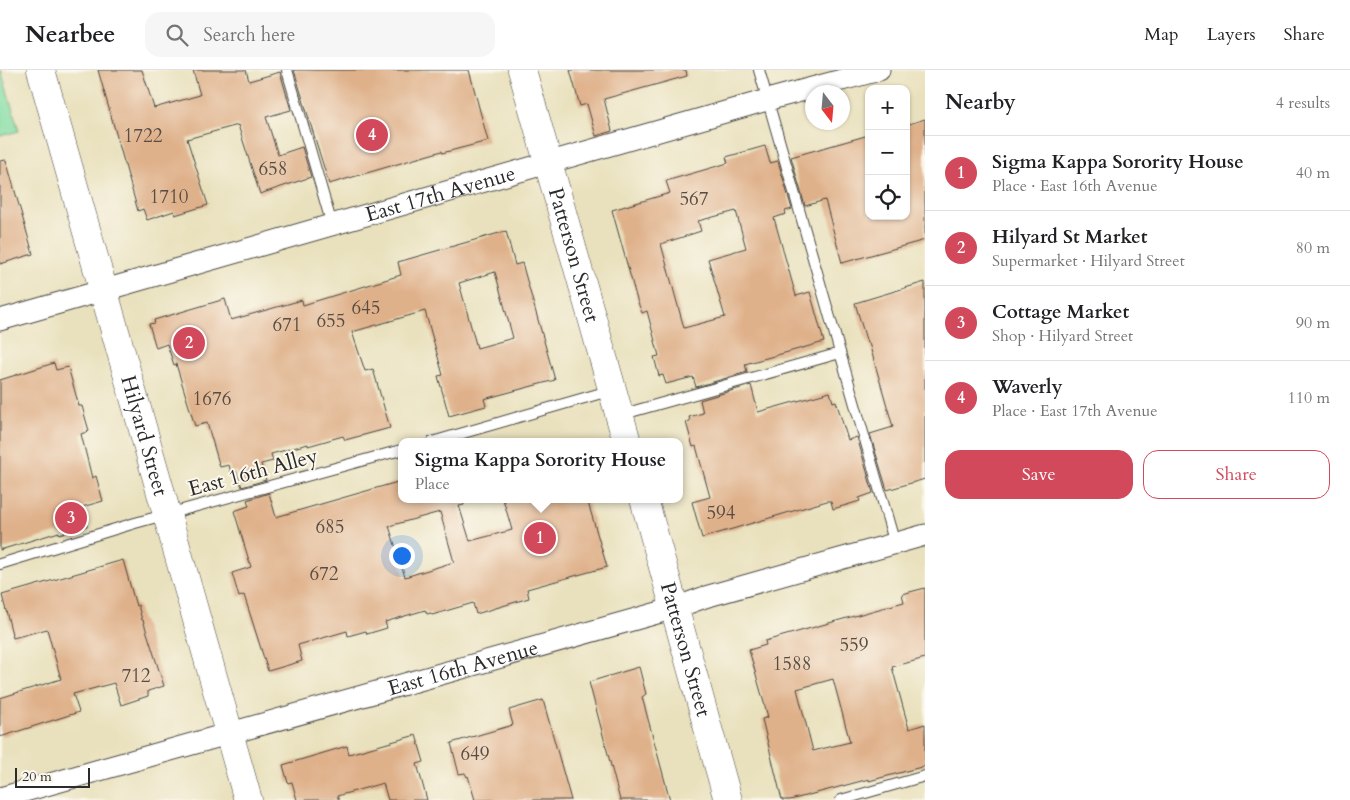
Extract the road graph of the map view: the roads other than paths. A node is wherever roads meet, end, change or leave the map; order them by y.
1 (41, 70) edge
2 (287, 70) edge
3 (522, 70) edge
4 (759, 70) edge
5 (879, 70) edge
6 (767, 100) junction
7 (549, 163) junction
8 (332, 225) junction
9 (103, 290) junction
10 (0, 320) edge
11 (840, 353) junction
12 (616, 403) junction
13 (451, 438) edge
14 (626, 438) edge
15 (398, 451) edge
16 (645, 503) edge
17 (168, 515) junction
18 (925, 535) edge
19 (895, 544) junction
20 (0, 564) edge
21 (675, 608) junction
22 (229, 733) junction
23 (925, 776) edge
24 (0, 798) edge
25 (248, 800) edge
26 (728, 800) edge
27 (841, 800) edge

1 - 9 main road, Hilyard Street
2 - 8 lane
3 - 7 main road, Patterson Street
4 - 6 lane
5 - 6 street, East 17th Avenue
6 - 7 street, East 17th Avenue
6 - 11 lane
7 - 8 street, East 17th Avenue
7 - 12 main road, Patterson Street
8 - 9 street, East 17th Avenue
9 - 10 street, East 17th Avenue
9 - 17 main road, Hilyard Street
11 - 12 lane
11 - 19 lane
12 - 13 lane
12 - 14 main road, Patterson Street
15 - 17 lane, East 16th Alley
16 - 21 main road, Patterson Street
17 - 20 lane, East 16th Alley
17 - 22 main road, Hilyard Street
18 - 19 street, East 16th Avenue
19 - 21 street, East 16th Avenue
21 - 22 street, East 16th Avenue
21 - 26 main road, Patterson Street
22 - 24 street, East 16th Avenue
22 - 25 main road, Hilyard Street
23 - 27 lane

